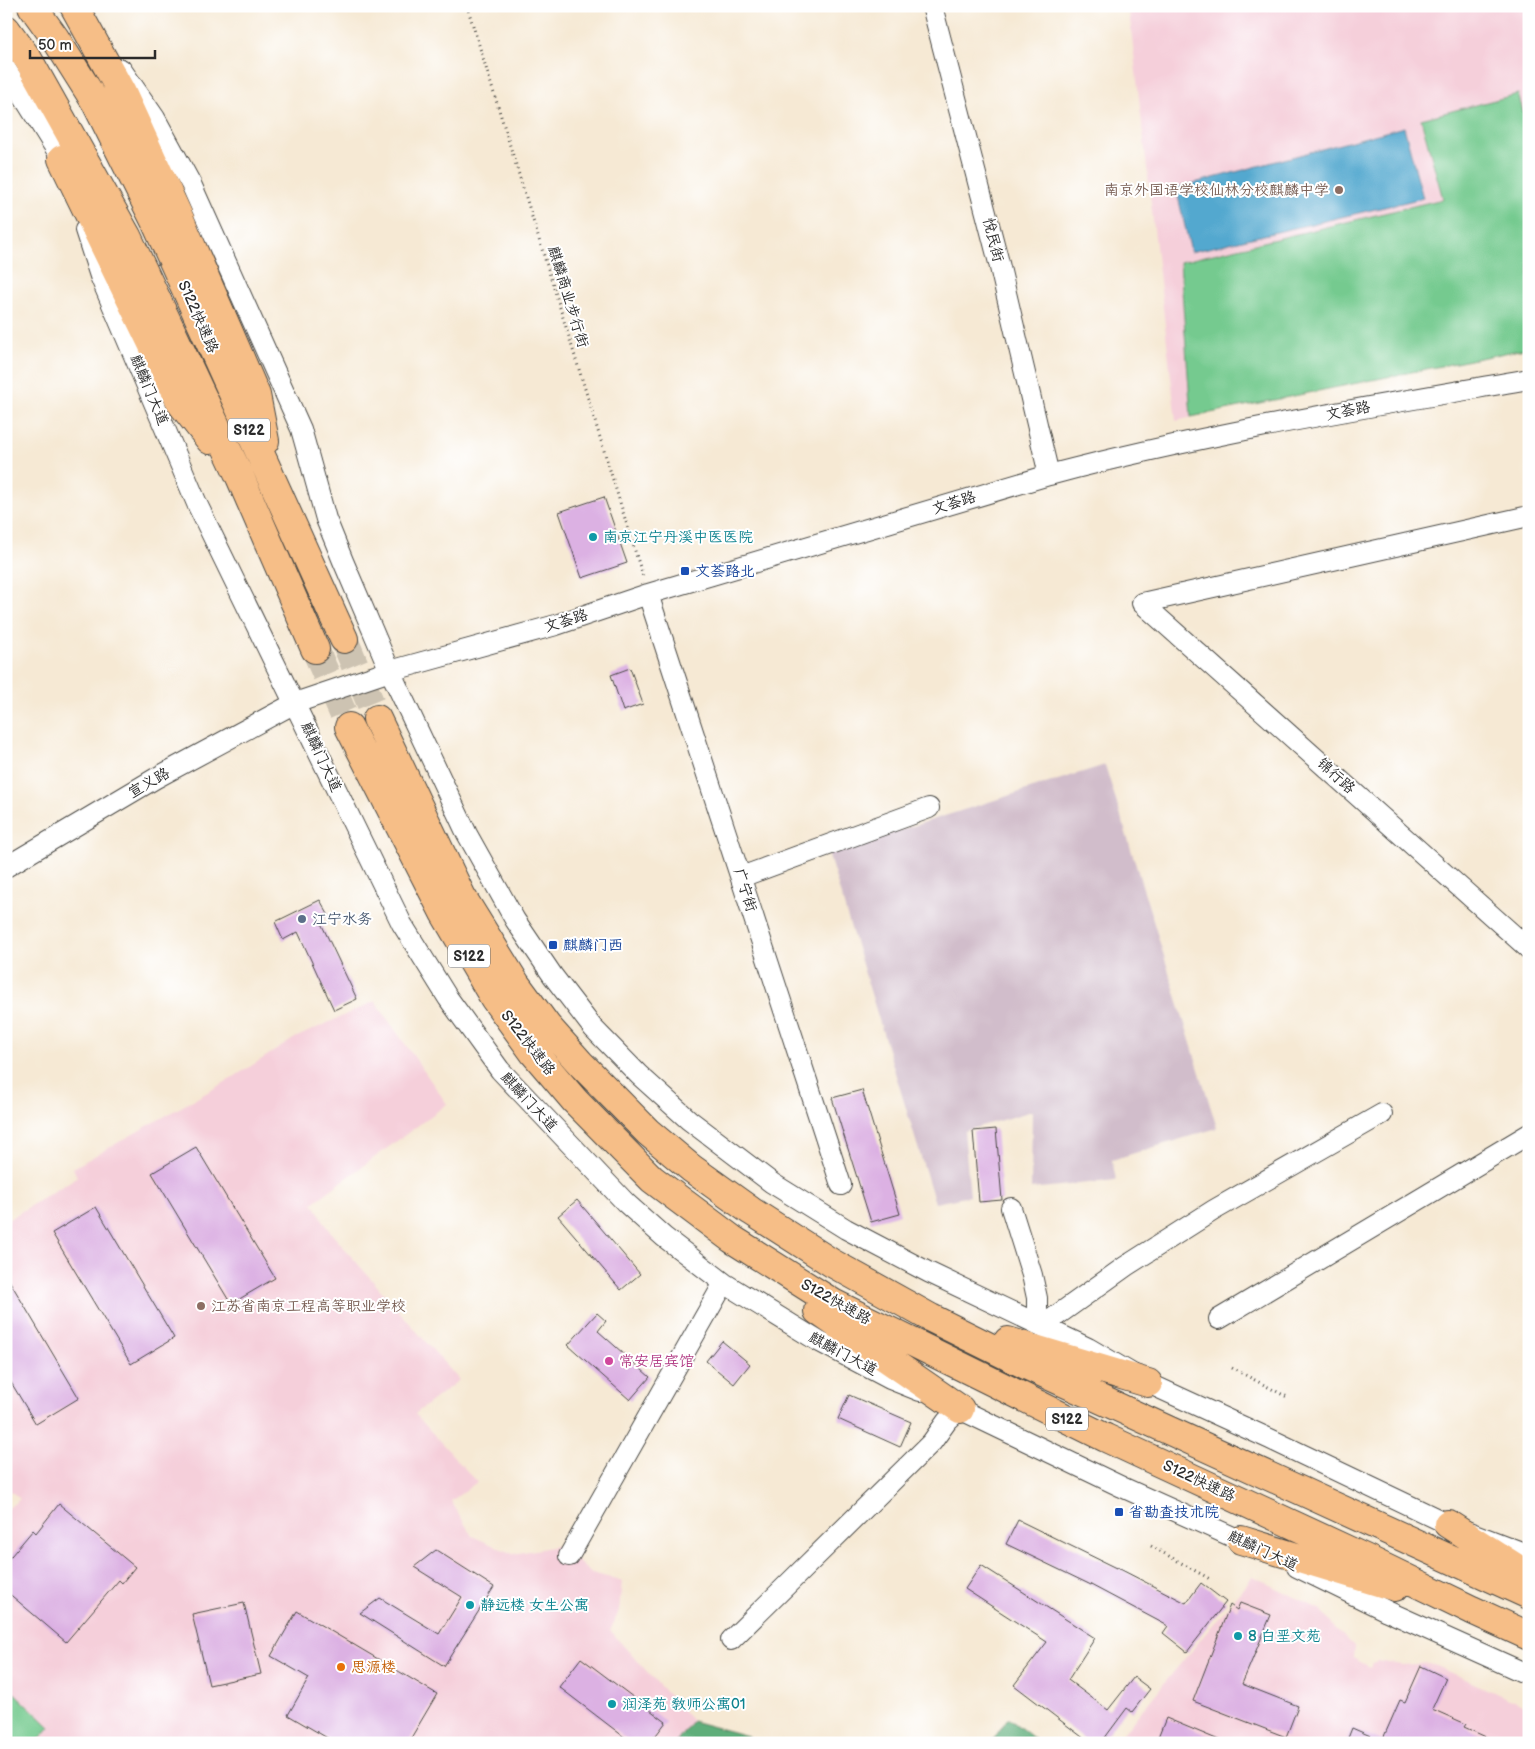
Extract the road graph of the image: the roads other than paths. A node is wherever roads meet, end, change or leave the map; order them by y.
1 (32, 6) edge
2 (75, 6) edge
3 (932, 6) edge
4 (6, 29) edge
5 (6, 69) edge
6 (62, 159) junction
7 (1529, 379) edge
8 (1049, 475) junction
9 (240, 477) junction
10 (274, 486) junction
11 (1529, 516) edge
12 (648, 594) junction
13 (344, 639) tunnel mouth
14 (315, 649) tunnel mouth
15 (390, 671) junction
16 (295, 703) junction
17 (377, 719) tunnel mouth
18 (349, 727) tunnel mouth
19 (929, 808) dead end
20 (6, 867) edge
21 (741, 877) junction
22 (1529, 949) edge
23 (1382, 1114) dead end
24 (1529, 1134) edge
25 (841, 1185) dead end
26 (1011, 1208) dead end
27 (732, 1239) junction
28 (724, 1283) junction
29 (931, 1318) junction
30 (1219, 1319) dead end
31 (1039, 1325) junction
32 (1148, 1383) junction
33 (960, 1409) junction
34 (1448, 1524) junction
35 (1241, 1540) junction
36 (1529, 1555) edge
37 (569, 1556) dead end
38 (1529, 1576) edge
39 (1529, 1595) edge
40 (1472, 1610) junction
41 (1529, 1636) edge
42 (730, 1640) dead end
43 (1529, 1675) edge

1 - 10 highway, S122快速路 / S122
2 - 10 highway
2 - 15 street
3 - 8 street, 悦民街
4 - 9 highway, S122快速路 / S122
5 - 6 street, 麒麟门大道
6 - 9 highway
6 - 16 street, 麒麟门大道
7 - 8 street, 文荟路
8 - 12 street, 文荟路
9 - 14 highway, S122快速路 / S122
10 - 13 highway, S122快速路 / S122
11 - 22 street, 锦行路
12 - 15 street, 文荟路
12 - 21 street, 广宁街
15 - 16 street, 文荟路
15 - 31 street
16 - 20 street, 宣义路
16 - 28 street, 麒麟门大道
17 - 29 highway, S122快速路 / S122
18 - 27 highway, S122快速路 / S122
19 - 21 street
21 - 25 street, 广宁街
23 - 31 street
24 - 30 street
26 - 31 street
27 - 33 highway
27 - 40 highway, S122快速路 / S122
28 - 33 street, 麒麟门大道
28 - 37 street
29 - 32 highway
29 - 39 highway, S122快速路 / S122
31 - 32 street
32 - 34 street
33 - 35 street, 麒麟门大道
33 - 42 street
34 - 36 street
34 - 38 highway
35 - 40 highway
35 - 43 street, 麒麟门大道
40 - 41 highway, S122快速路 / S122

